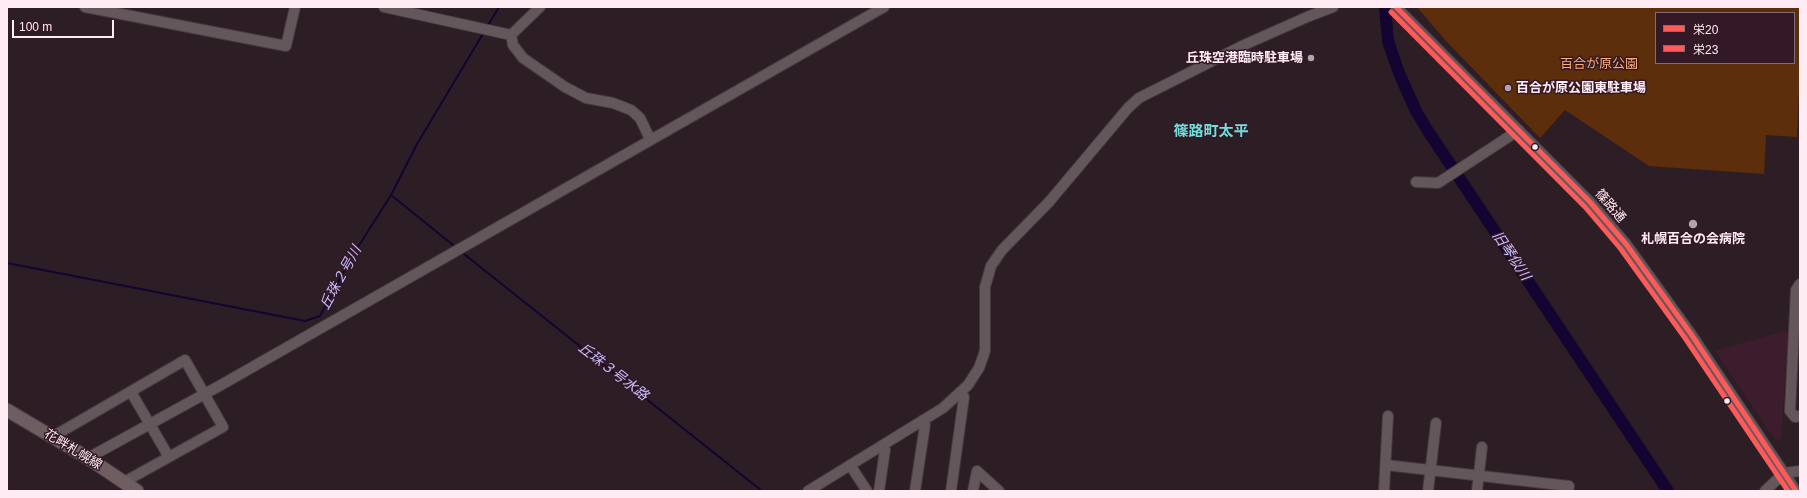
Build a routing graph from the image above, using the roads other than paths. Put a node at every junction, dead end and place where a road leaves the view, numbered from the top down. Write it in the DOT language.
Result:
graph roads {
  1 [pos="85,7"];
  2 [pos="295,7"];
  3 [pos="384,7"];
  4 [pos="540,7"];
  5 [pos="884,7"];
  6 [pos="1333,7"];
  7 [pos="1396,7"];
  8 [pos="511,35"];
  9 [pos="1519,130"];
  10 [pos="650,139"];
  11 [pos="1416,182"];
  12 [pos="1800,284"];
  13 [pos="131,392"];
  14 [pos="960,392"];
  15 [pos="205,394"];
  16 [pos="7,410"];
  17 [pos="1388,416"];
  18 [pos="1800,416"];
  19 [pos="923,420"];
  20 [pos="1436,423"];
  21 [pos="150,425"];
  22 [pos="52,437"];
  23 [pos="882,446"];
  24 [pos="1482,447"];
  25 [pos="168,457"];
  26 [pos="88,458"];
  27 [pos="850,465"];
  28 [pos="1386,465"];
  29 [pos="1431,470"];
  30 [pos="1800,471"];
  31 [pos="1784,473"];
  32 [pos="1479,475"];
  33 [pos="124,482"];
  34 [pos="1534,486"];
  35 [pos="137,491"];
  36 [pos="808,491"];
  37 [pos="867,491"];
  38 [pos="879,491"];
  39 [pos="915,491"];
  40 [pos="952,491"];
  41 [pos="973,491"];
  42 [pos="999,491"];
  43 [pos="1384,491"];
  44 [pos="1428,491"];
  45 [pos="1477,491"];
  46 [pos="1568,491"];
  47 [pos="1764,491"];
  48 [pos="1796,491"];
  1 -- 2 [label="street"];
  3 -- 8 [label="street"];
  4 -- 8 [label="street"];
  5 -- 10 [label="street"];
  6 -- 14 [label="street"];
  7 -- 9 [label="street, 篠路通"];
  8 -- 10 [label="street"];
  9 -- 11 [label="street"];
  9 -- 31 [label="street, 篠路通"];
  10 -- 15 [label="street"];
  12 -- 18 [label="street"];
  13 -- 15 [label="street"];
  13 -- 21 [label="street"];
  13 -- 22 [label="street"];
  14 -- 19 [label="street"];
  14 -- 40 [label="street"];
  15 -- 21 [label="street"];
  15 -- 25 [label="street"];
  16 -- 22 [label="main road, 花畔札幌線"];
  17 -- 28 [label="street"];
  19 -- 23 [label="street"];
  19 -- 39 [label="street"];
  20 -- 29 [label="street"];
  21 -- 25 [label="street"];
  21 -- 26 [label="street"];
  22 -- 26 [label="main road, 花畔札幌線"];
  23 -- 27 [label="street"];
  23 -- 38 [label="street"];
  24 -- 32 [label="street"];
  25 -- 33 [label="street"];
  26 -- 33 [label="main road, 花畔札幌線"];
  27 -- 36 [label="street"];
  27 -- 37 [label="street"];
  28 -- 29 [label="street"];
  28 -- 43 [label="street"];
  29 -- 32 [label="street"];
  29 -- 44 [label="street"];
  30 -- 31 [label="street"];
  31 -- 47 [label="street"];
  31 -- 48 [label="street, 篠路通"];
  32 -- 34 [label="street"];
  32 -- 45 [label="street"];
  33 -- 35 [label="main road, 花畔札幌線"];
  34 -- 46 [label="street"];
  41 -- 42 [label="street"];
}
